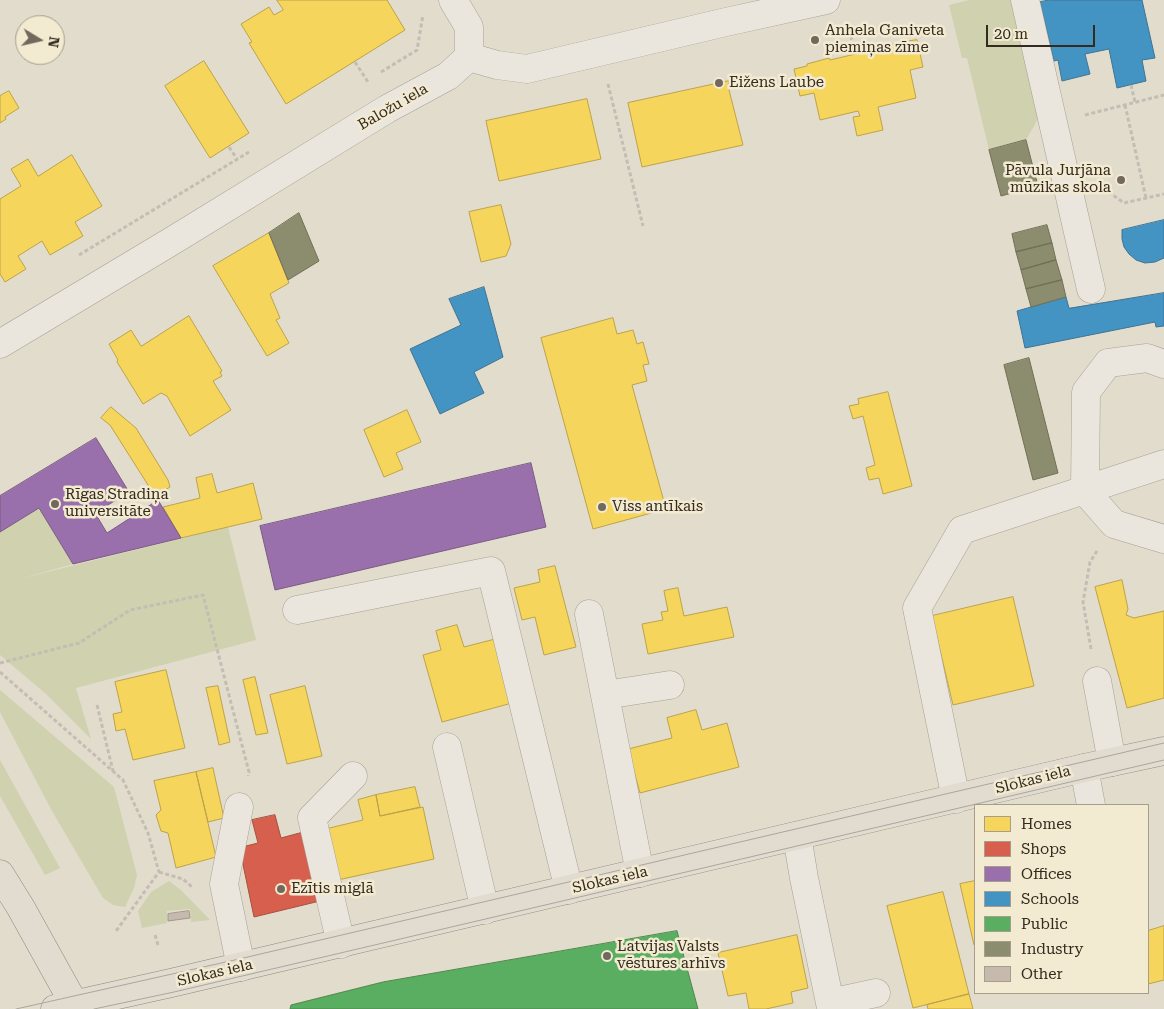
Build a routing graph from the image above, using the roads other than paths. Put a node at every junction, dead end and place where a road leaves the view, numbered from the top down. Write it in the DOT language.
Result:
graph roads {
  1 [pos="453,0"];
  2 [pos="826,0"];
  3 [pos="1025,0"];
  4 [pos="469,57"];
  5 [pos="1091,288"];
  6 [pos="0,344"];
  7 [pos="1164,364"];
  8 [pos="1164,464"];
  9 [pos="1085,491"];
  10 [pos="1164,539"];
  11 [pos="297,610"];
  12 [pos="589,614"];
  13 [pos="1097,682"];
  14 [pos="670,685"];
  15 [pos="605,695"];
  16 [pos="448,747"];
  17 [pos="1164,750"];
  18 [pos="1112,762"];
  19 [pos="1084,768"];
  20 [pos="353,776"];
  21 [pos="956,799"];
  22 [pos="1091,804"];
  23 [pos="239,807"];
  24 [pos="797,836"];
  25 [pos="640,873"];
  26 [pos="0,874"];
  27 [pos="569,890"];
  28 [pos="485,910"];
  29 [pos="341,944"];
  30 [pos="241,967"];
  31 [pos="876,993"];
  32 [pos="69,1008"];
  1 -- 4 [label="street"];
  2 -- 4 [label="street"];
  3 -- 5 [label="street"];
  4 -- 6 [label="street, Baložu iela"];
  7 -- 9 [label="street"];
  8 -- 9 [label="street"];
  9 -- 10 [label="street"];
  9 -- 21 [label="street"];
  11 -- 27 [label="street"];
  12 -- 15 [label="street"];
  13 -- 18 [label="street"];
  14 -- 15 [label="street"];
  15 -- 25 [label="street"];
  16 -- 28 [label="street"];
  17 -- 18 [label="main road, Slokas iela"];
  18 -- 19 [label="main road, Slokas iela"];
  19 -- 21 [label="main road, Slokas iela"];
  19 -- 22 [label="street"];
  20 -- 29 [label="street"];
  21 -- 24 [label="main road, Slokas iela"];
  23 -- 30 [label="street"];
  24 -- 25 [label="main road, Slokas iela"];
  24 -- 31 [label="street"];
  25 -- 27 [label="main road, Slokas iela"];
  26 -- 32 [label="main road"];
  27 -- 28 [label="main road, Slokas iela"];
  28 -- 29 [label="main road, Slokas iela"];
  29 -- 30 [label="main road, Slokas iela"];
  30 -- 32 [label="main road, Slokas iela"];
}
